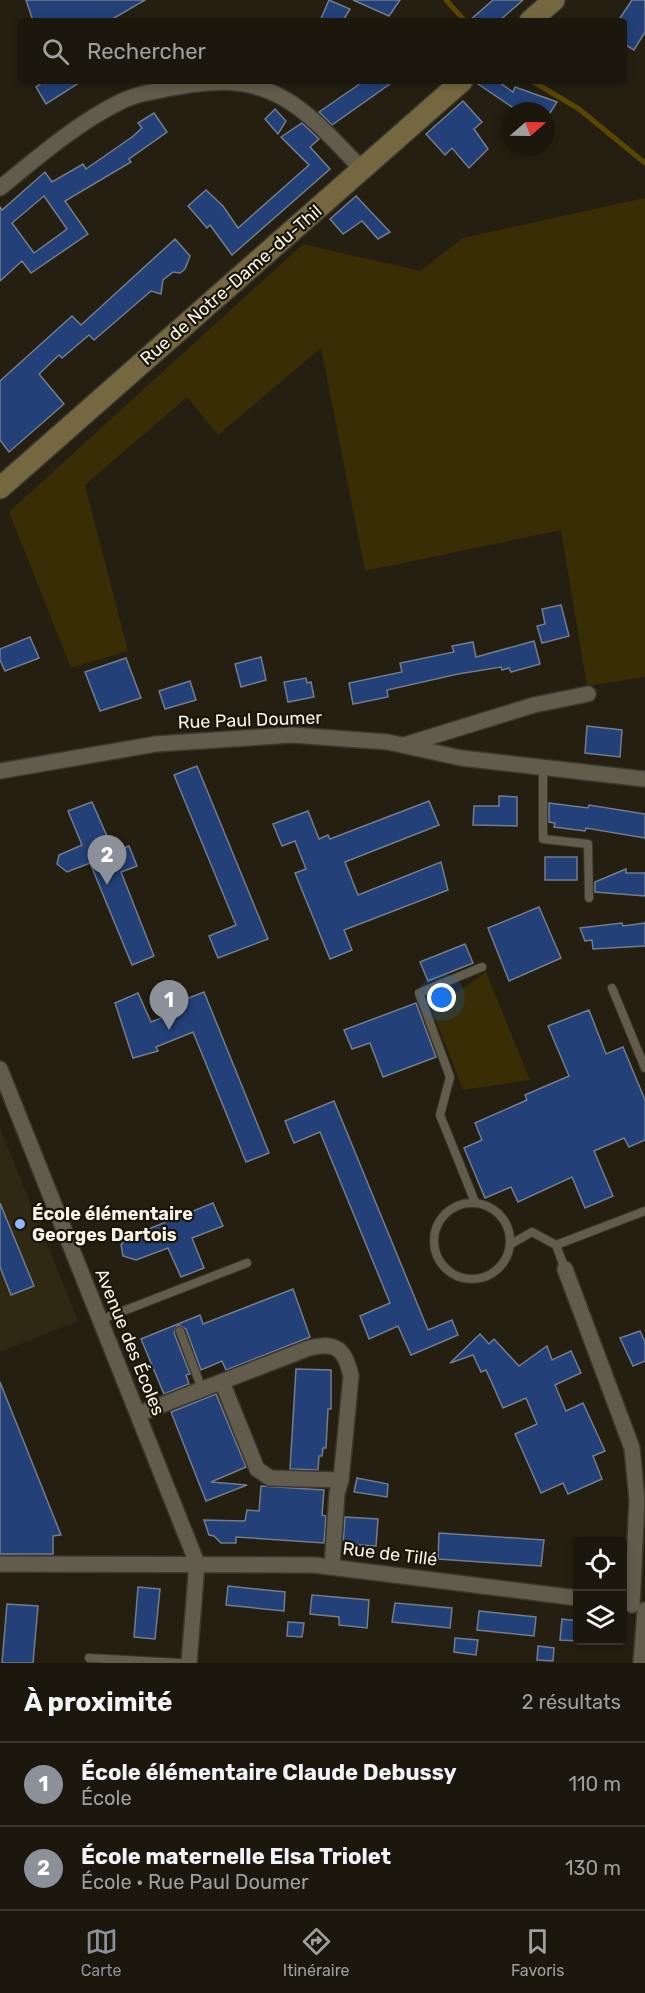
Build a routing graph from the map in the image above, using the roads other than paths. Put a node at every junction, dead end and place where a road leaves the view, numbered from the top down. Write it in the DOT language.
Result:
graph roads {
  1 [pos="554,0"];
  2 [pos="533,18"];
  3 [pos="202,84"];
  4 [pos="250,84"];
  5 [pos="459,84"];
  6 [pos="362,169"];
  7 [pos="6,183"];
  8 [pos="0,488"];
  9 [pos="588,694"];
  10 [pos="404,745"];
  11 [pos="543,767"];
  12 [pos="0,771"];
  13 [pos="645,779"];
  14 [pos="590,898"];
  15 [pos="482,967"];
  16 [pos="612,988"];
  17 [pos="645,1068"];
  18 [pos="0,1069"];
  19 [pos="475,1202"];
  20 [pos="645,1211"];
  21 [pos="511,1244"];
  22 [pos="556,1245"];
  23 [pos="247,1263"];
  24 [pos="565,1269"];
  25 [pos="100,1320"];
  26 [pos="180,1331"];
  27 [pos="222,1382"];
  28 [pos="202,1389"];
  29 [pos="138,1414"];
  30 [pos="341,1480"];
  31 [pos="197,1563"];
  32 [pos="0,1564"];
  33 [pos="332,1567"];
  34 [pos="573,1597"];
  35 [pos="636,1606"];
  36 [pos="89,1658"];
  37 [pos="180,1663"];
  38 [pos="189,1663"];
  39 [pos="641,1663"];
  1 -- 2 [label="main road"];
  3 -- 7 [label="street"];
  4 -- 6 [label="street"];
  5 -- 6 [label="main road, Rue de Notre-Dame-du-Thil"];
  6 -- 8 [label="main road, Rue de Notre-Dame-du-Thil"];
  9 -- 10 [label="street"];
  10 -- 11 [label="street, Rue Paul Doumer"];
  10 -- 12 [label="street, Rue Paul Doumer"];
  11 -- 13 [label="street, Rue Paul Doumer"];
  11 -- 14 [label="lane"];
  15 -- 19 [label="lane"];
  16 -- 17 [label="lane"];
  18 -- 25 [label="street, Avenue des Écoles"];
  19 -- 21 [label="lane"];
  19 -- 21 [label="lane"];
  20 -- 22 [label="lane"];
  21 -- 22 [label="lane"];
  22 -- 24 [label="lane"];
  23 -- 25 [label="lane"];
  24 -- 35 [label="street"];
  25 -- 29 [label="street, Avenue des Écoles"];
  26 -- 28 [label="lane"];
  27 -- 28 [label="street"];
  27 -- 30 [label="street"];
  27 -- 30 [label="street"];
  28 -- 29 [label="street"];
  29 -- 31 [label="street, Avenue des Écoles"];
  30 -- 33 [label="street"];
  31 -- 32 [label="street, Rue de Tillé"];
  31 -- 33 [label="street, Rue de Tillé"];
  31 -- 38 [label="street"];
  33 -- 34 [label="street, Rue de Tillé"];
  35 -- 39 [label="street"];
  36 -- 37 [label="lane"];
}
